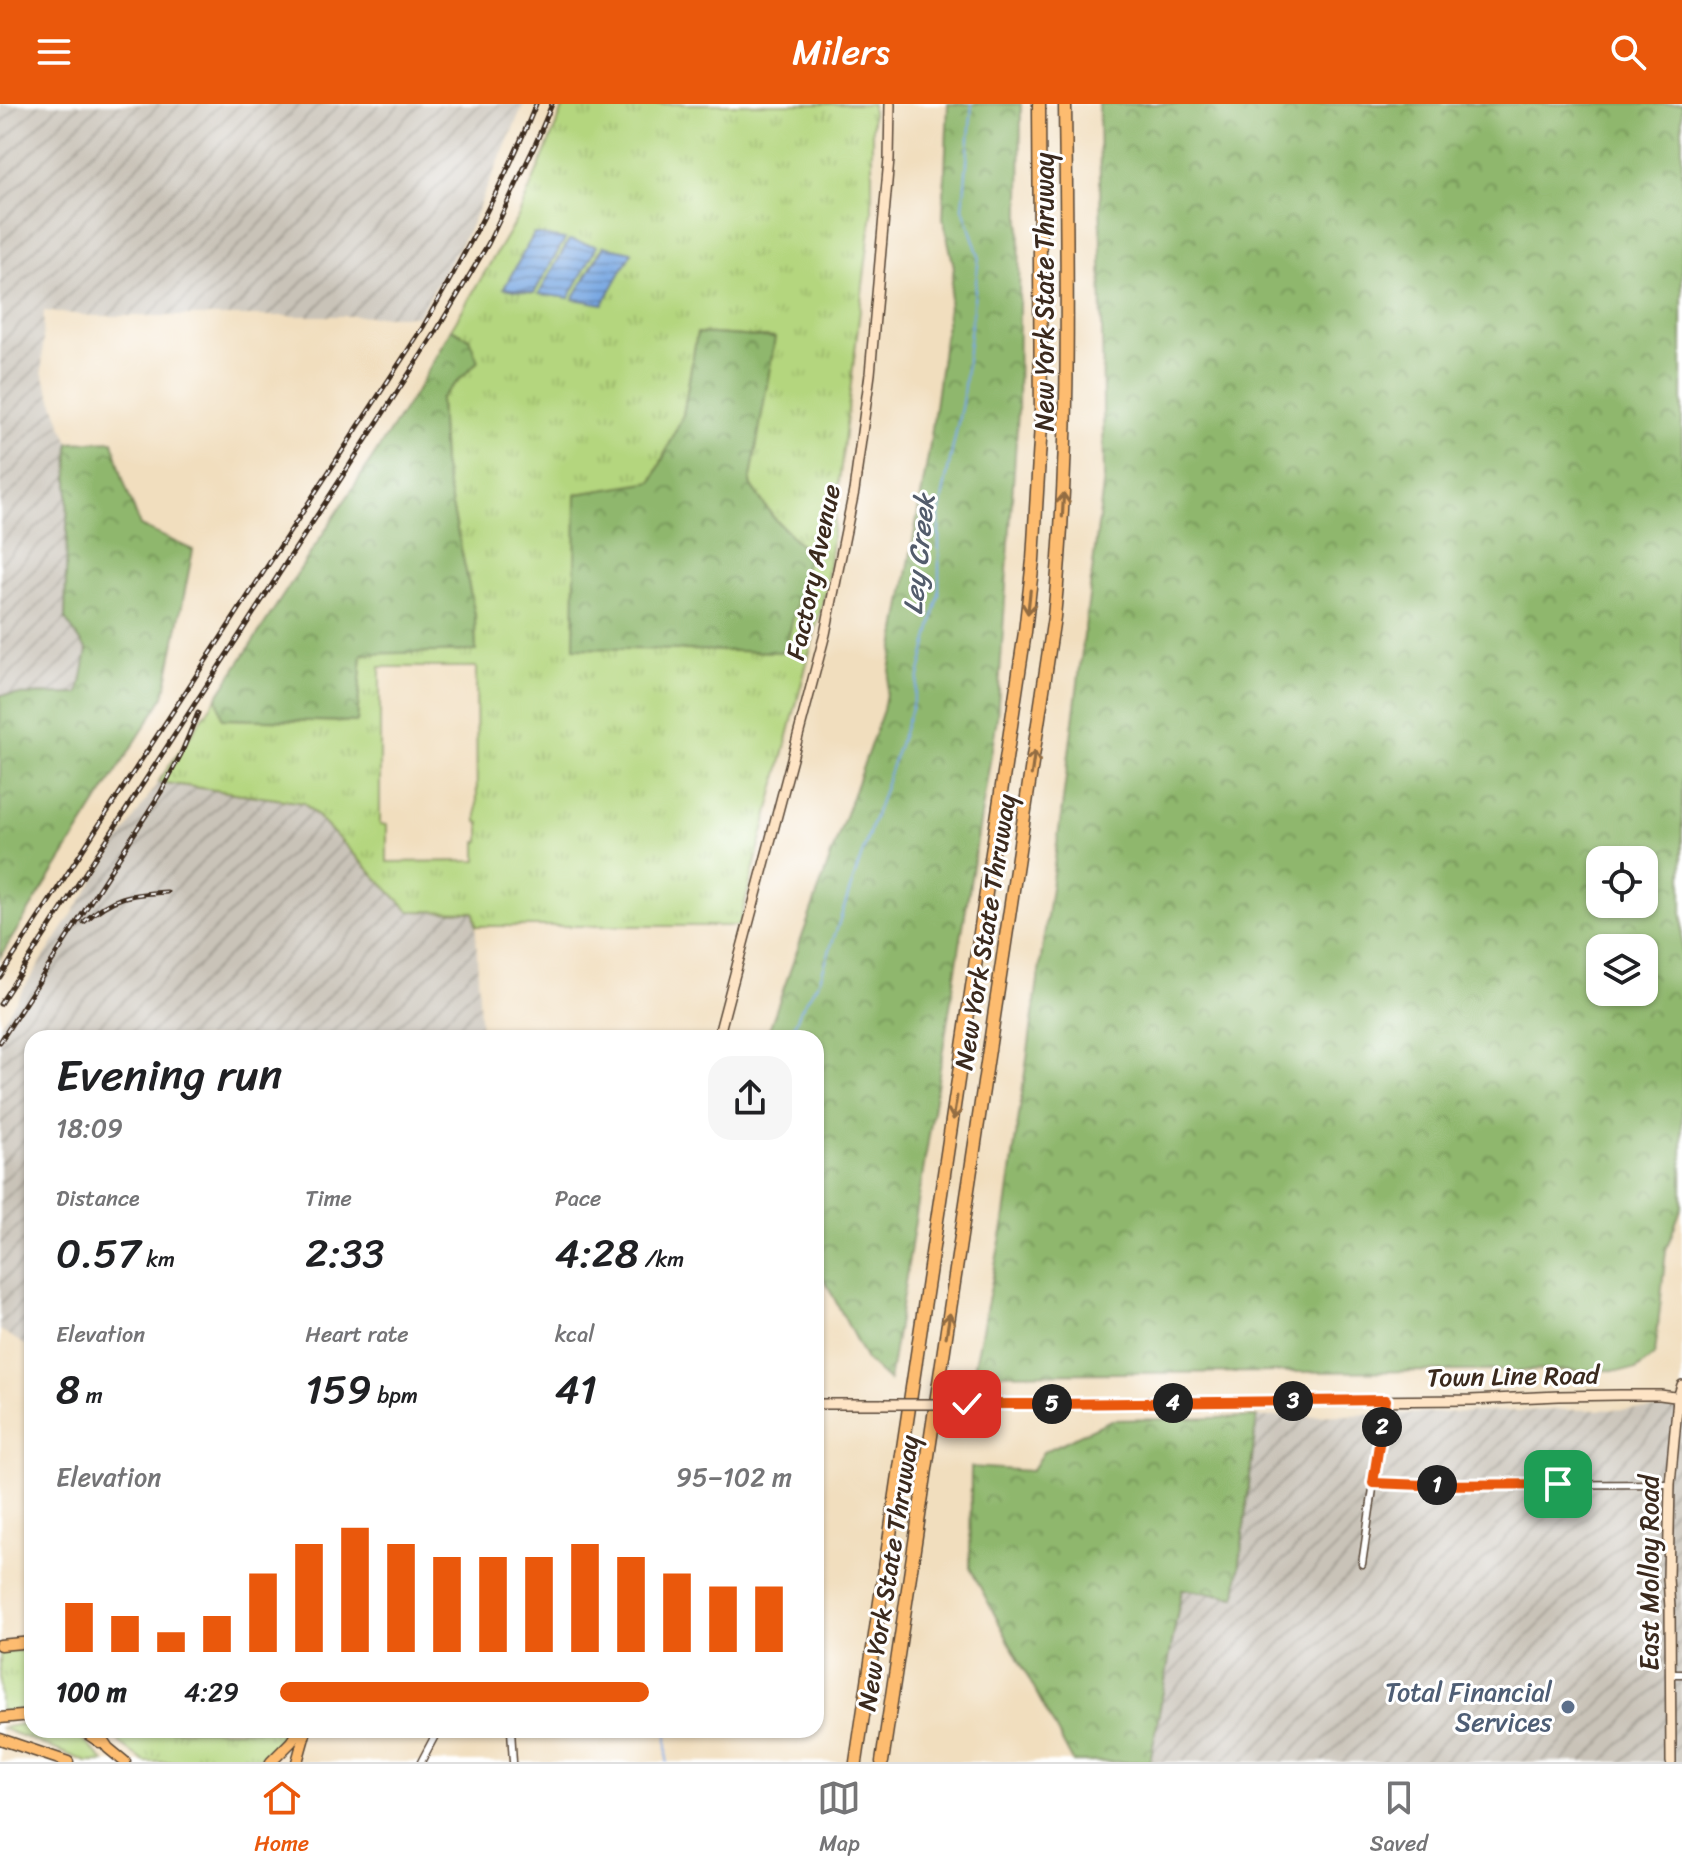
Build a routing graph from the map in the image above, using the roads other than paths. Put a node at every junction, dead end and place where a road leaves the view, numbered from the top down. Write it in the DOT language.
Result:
graph roads {
  1 [pos="890,104"];
  2 [pos="1039,104"];
  3 [pos="1065,104"];
  4 [pos="720,1030"];
  5 [pos="1682,1385"];
  6 [pos="1680,1398"];
  7 [pos="1386,1400"];
  8 [pos="824,1404"];
  9 [pos="1373,1483"];
  10 [pos="1670,1484"];
  11 [pos="1362,1564"];
  12 [pos="24,1643"];
  13 [pos="0,1645"];
  14 [pos="1676,1674"];
  15 [pos="24,1716"];
  16 [pos="0,1718"];
  17 [pos="94,1738"];
  18 [pos="101,1738"];
  19 [pos="294,1738"];
  20 [pos="304,1738"];
  21 [pos="434,1738"];
  22 [pos="512,1738"];
  23 [pos="0,1739"];
  24 [pos="108,1748"];
  25 [pos="68,1762"];
  26 [pos="125,1762"];
  27 [pos="271,1762"];
  28 [pos="297,1762"];
  29 [pos="421,1762"];
  30 [pos="513,1762"];
  31 [pos="856,1762"];
  32 [pos="882,1762"];
  33 [pos="1671,1762"];
  1 -- 4 [label="street, Factory Avenue"];
  2 -- 31 [label="highway, New York State Thruway, one-way"];
  32 -- 3 [label="highway, New York State Thruway, one-way"];
  5 -- 6 [label="street, East Molloy Road"];
  6 -- 7 [label="street, Town Line Road"];
  6 -- 10 [label="street, East Molloy Road"];
  7 -- 8 [label="street, Town Line Road, bridge"];
  7 -- 9 [label="street"];
  9 -- 10 [label="street"];
  9 -- 11 [label="street"];
  10 -- 14 [label="street, East Molloy Road"];
  12 -- 13 [label="main road"];
  14 -- 33 [label="street, East Molloy Road"];
  15 -- 16 [label="main road"];
  17 -- 24 [label="main road"];
  18 -- 24 [label="main road"];
  19 -- 27 [label="main road"];
  20 -- 28 [label="main road"];
  21 -- 29 [label="street"];
  22 -- 30 [label="street"];
  23 -- 25 [label="main road"];
  24 -- 26 [label="main road"];
}
